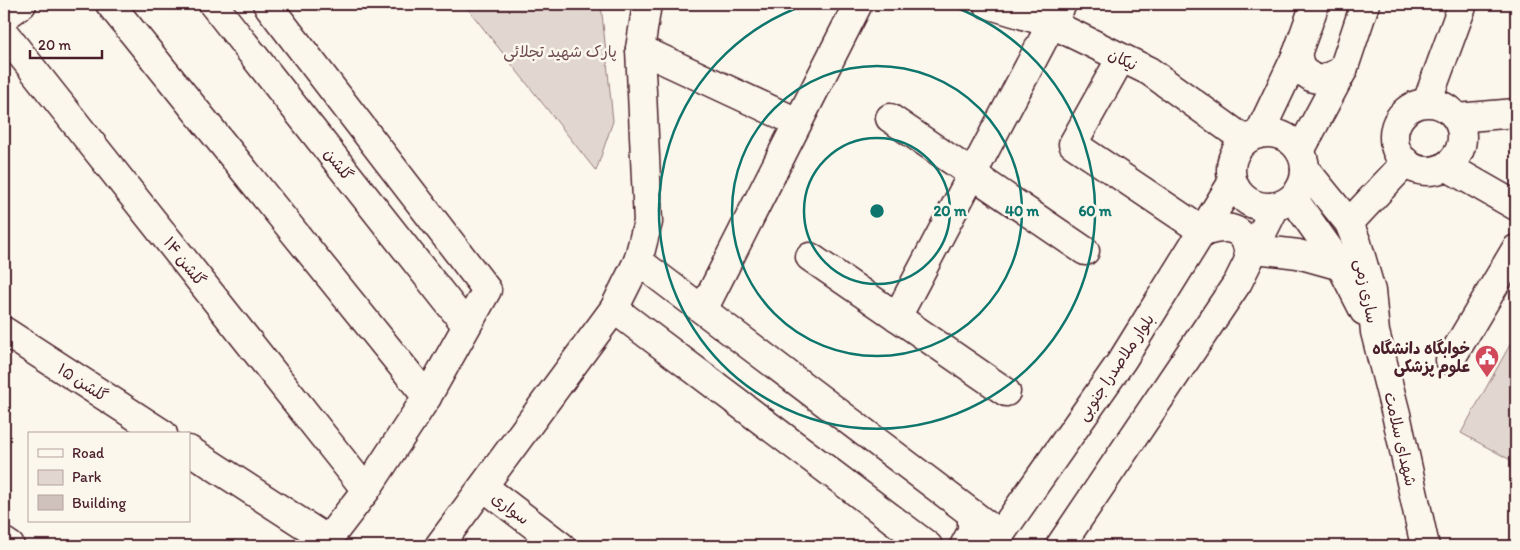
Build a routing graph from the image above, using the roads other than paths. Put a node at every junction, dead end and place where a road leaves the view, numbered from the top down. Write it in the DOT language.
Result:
graph roads {
  1 [pos="22,4"];
  2 [pos="110,4"];
  3 [pos="213,4"];
  4 [pos="267,4"];
  5 [pos="647,4"];
  6 [pos="858,4"];
  7 [pos="987,4"];
  8 [pos="1315,4"];
  9 [pos="1365,4"];
  10 [pos="1462,4"];
  11 [pos="1056,14"];
  12 [pos="4,17"];
  13 [pos="4,33"];
  14 [pos="640,49"];
  15 [pos="1298,54"];
  16 [pos="1121,58"];
  17 [pos="1343,70"];
  18 [pos="1426,102"];
  19 [pos="1516,113"];
  20 [pos="890,118"];
  21 [pos="1457,118"];
  22 [pos="798,122"];
  23 [pos="1252,137"];
  24 [pos="1302,160"];
  25 [pos="1406,162"];
  26 [pos="1446,166"];
  27 [pos="972,174"];
  28 [pos="1232,183"];
  29 [pos="1284,203"];
  30 [pos="1516,206"];
  31 [pos="1349,223"];
  32 [pos="1204,232"];
  33 [pos="1516,249"];
  34 [pos="1085,251"];
  35 [pos="1253,254"];
  36 [pos="810,257"];
  37 [pos="638,261"];
  38 [pos="1341,266"];
  39 [pos="614,309"];
  40 [pos="703,310"];
  41 [pos="897,317"];
  42 [pos="466,325"];
  43 [pos="4,331"];
  44 [pos="1375,332"];
  45 [pos="1450,360"];
  46 [pos="1006,392"];
  47 [pos="427,397"];
  48 [pos="160,432"];
  49 [pos="190,451"];
  50 [pos="484,487"];
  51 [pos="366,490"];
  52 [pos="972,514"];
  53 [pos="996,540"];
  54 [pos="4,542"];
  55 [pos="326,543"];
  56 [pos="10,546"];
  57 [pos="439,546"];
  58 [pos="561,546"];
  59 [pos="928,546"];
  60 [pos="964,546"];
  61 [pos="1060,546"];
  62 [pos="1425,546"];
  1 -- 12 [label="street"];
  2 -- 47 [label="street"];
  3 -- 42 [label="street, گلشن"];
  4 -- 42 [label="street"];
  5 -- 14 [label="street"];
  6 -- 22 [label="street"];
  7 -- 11 [label="street, نیکان"];
  8 -- 15 [label="street"];
  9 -- 17 [label="street"];
  10 -- 18 [label="street"];
  11 -- 16 [label="street, نیکان"];
  11 -- 27 [label="street"];
  13 -- 51 [label="street, گلشن ۱۴"];
  14 -- 22 [label="street"];
  14 -- 37 [label="street"];
  15 -- 17 [label="street"];
  15 -- 23 [label="street"];
  16 -- 23 [label="street, نیکان"];
  16 -- 32 [label="street"];
  17 -- 24 [label="street"];
  18 -- 21 [label="street"];
  18 -- 25 [label="street"];
  19 -- 21 [label="street"];
  20 -- 27 [label="street"];
  21 -- 26 [label="street"];
  22 -- 40 [label="street"];
  23 -- 24 [label="street"];
  23 -- 28 [label="street"];
  24 -- 29 [label="street"];
  24 -- 31 [label="street, ساری زمی"];
  25 -- 26 [label="street"];
  25 -- 31 [label="street"];
  26 -- 30 [label="street"];
  27 -- 34 [label="street"];
  27 -- 41 [label="street"];
  28 -- 29 [label="street"];
  28 -- 32 [label="street, بلوار ملاصدرا جنوبی"];
  29 -- 35 [label="street"];
  29 -- 38 [label="street, ساری زمی"];
  31 -- 44 [label="street, ساری زمی"];
  32 -- 35 [label="street"];
  32 -- 53 [label="street, بلوار ملاصدرا جنوبی"];
  33 -- 45 [label="street"];
  35 -- 38 [label="street"];
  35 -- 61 [label="street"];
  36 -- 41 [label="street"];
  37 -- 39 [label="street"];
  37 -- 40 [label="street"];
  38 -- 44 [label="street, ساری زمی"];
  39 -- 50 [label="street"];
  39 -- 59 [label="street"];
  40 -- 52 [label="street"];
  41 -- 46 [label="street"];
  42 -- 47 [label="street"];
  43 -- 48 [label="street, گلشن ۱۵"];
  44 -- 62 [label="street, شهدای سلامت"];
  47 -- 51 [label="street"];
  49 -- 55 [label="street"];
  50 -- 57 [label="street"];
  50 -- 58 [label="street, سواری"];
  51 -- 55 [label="street"];
  52 -- 53 [label="street"];
  52 -- 60 [label="street"];
  54 -- 56 [label="street"];
}
